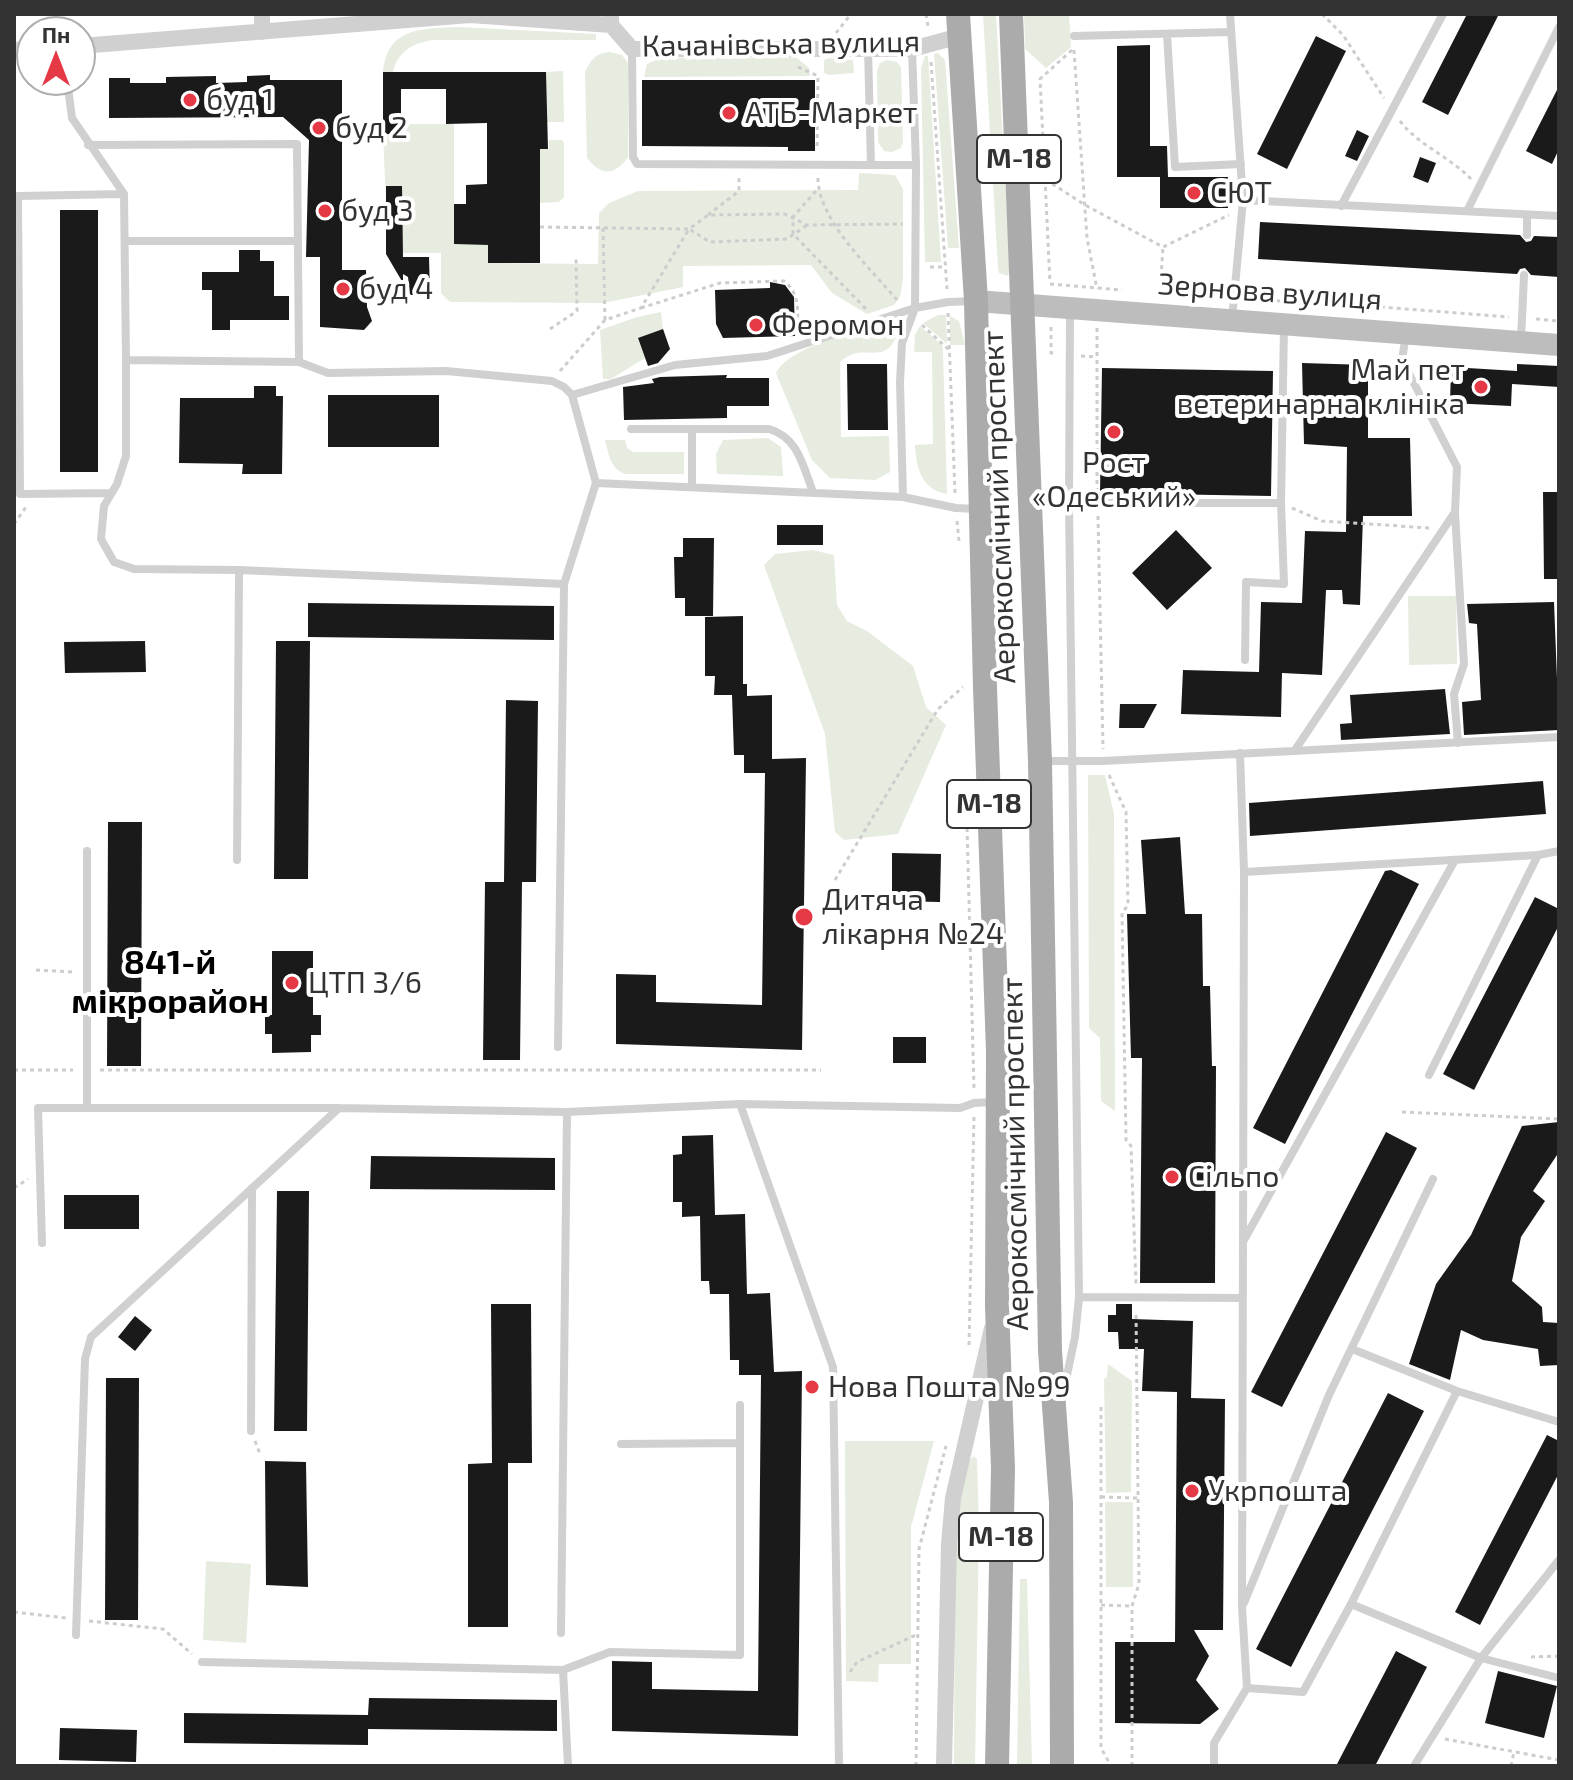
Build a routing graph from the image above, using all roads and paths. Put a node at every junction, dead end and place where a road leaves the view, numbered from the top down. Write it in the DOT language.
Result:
graph roads {
  1 [pos="262,14"];
  2 [pos="926,14"];
  3 [pos="1011,14"];
  4 [pos="1230,14"];
  5 [pos="1443,14"];
  6 [pos="611,20"];
  7 [pos="959,25"];
  8 [pos="1559,27"];
  9 [pos="262,32"];
  10 [pos="1231,32"];
  11 [pos="1167,34"];
  12 [pos="1074,36"];
  13 [pos="930,44"];
  14 [pos="96,45"];
  15 [pos="868,48"];
  16 [pos="632,49"];
  17 [pos="912,49"];
  18 [pos="792,64"];
  19 [pos="69,96"];
  20 [pos="88,145"];
  21 [pos="1241,164"];
  22 [pos="871,165"];
  23 [pos="916,165"];
  24 [pos="817,166"];
  25 [pos="1045,179"];
  26 [pos="818,189"];
  27 [pos="739,191"];
  28 [pos="124,194"];
  29 [pos="1243,204"];
  30 [pos="1085,205"];
  31 [pos="1341,206"];
  32 [pos="1467,211"];
  33 [pos="708,215"];
  34 [pos="1527,215"];
  35 [pos="1559,216"];
  36 [pos="793,217"];
  37 [pos="834,224"];
  38 [pos="907,224"];
  39 [pos="807,225"];
  40 [pos="540,227"];
  41 [pos="603,228"];
  42 [pos="689,229"];
  43 [pos="793,234"];
  44 [pos="1527,235"];
  45 [pos="125,241"];
  46 [pos="297,241"];
  47 [pos="1163,247"];
  48 [pos="576,258"];
  49 [pos="1524,275"];
  50 [pos="1050,284"];
  51 [pos="1128,291"];
  52 [pos="1160,293"];
  53 [pos="1097,299"];
  54 [pos="976,301"];
  55 [pos="948,302"];
  56 [pos="1024,305"];
  57 [pos="641,308"];
  58 [pos="1060,308"];
  59 [pos="1233,309"];
  60 [pos="911,312"];
  61 [pos="1522,318"];
  62 [pos="605,320"];
  63 [pos="877,320"];
  64 [pos="1559,321"];
  65 [pos="1284,323"];
  66 [pos="550,329"];
  67 [pos="1406,333"];
  68 [pos="1521,341"];
  69 [pos="1559,345"];
  70 [pos="798,346"];
  71 [pos="949,350"];
  72 [pos="1070,355"];
  73 [pos="1096,357"];
  74 [pos="126,360"];
  75 [pos="299,362"];
  76 [pos="552,381"];
  77 [pos="572,395"];
  78 [pos="631,429"];
  79 [pos="692,429"];
  80 [pos="596,483"];
  81 [pos="692,487"];
  82 [pos="813,492"];
  83 [pos="28,493"];
  84 [pos="111,493"];
  85 [pos="903,497"];
  86 [pos="1069,503"];
  87 [pos="1281,503"];
  88 [pos="1097,504"];
  89 [pos="956,508"];
  90 [pos="981,509"];
  91 [pos="1455,512"];
  92 [pos="14,524"];
  93 [pos="1443,529"];
  94 [pos="960,552"];
  95 [pos="239,570"];
  96 [pos="564,584"];
  97 [pos="1245,660"];
  98 [pos="963,703"];
  99 [pos="1559,737"];
  100 [pos="1458,743"];
  101 [pos="1295,750"];
  102 [pos="1240,753"];
  103 [pos="1040,761"];
  104 [pos="1073,761"];
  105 [pos="1103,761"];
  106 [pos="966,781"];
  107 [pos="87,851"];
  108 [pos="1559,851"];
  109 [pos="1538,855"];
  110 [pos="237,860"];
  111 [pos="1455,860"];
  112 [pos="1244,872"];
  113 [pos="835,880"];
  114 [pos="36,970"];
  115 [pos="78,972"];
  116 [pos="558,1047"];
  117 [pos="14,1070"];
  118 [pos="87,1070"];
  119 [pos="821,1070"];
  120 [pos="1429,1075"];
  121 [pos="999,1102"];
  122 [pos="974,1103"];
  123 [pos="740,1104"];
  124 [pos="87,1108"];
  125 [pos="339,1108"];
  126 [pos="567,1112"];
  127 [pos="1402,1112"];
  128 [pos="1559,1119"];
  129 [pos="1433,1179"];
  130 [pos="252,1188"];
  131 [pos="42,1243"];
  132 [pos="1242,1243"];
  133 [pos="1079,1297"];
  134 [pos="1136,1297"];
  135 [pos="1242,1298"];
  136 [pos="997,1307"];
  137 [pos="1352,1349"];
  138 [pos="966,1357"];
  139 [pos="1457,1391"];
  140 [pos="740,1405"];
  141 [pos="1101,1407"];
  142 [pos="1057,1421"];
  143 [pos="1559,1422"];
  144 [pos="251,1431"];
  145 [pos="947,1440"];
  146 [pos="740,1443"];
  147 [pos="621,1444"];
  148 [pos="1101,1497"];
  149 [pos="1139,1498"];
  150 [pos="1559,1560"];
  151 [pos="1351,1604"];
  152 [pos="1101,1605"];
  153 [pos="1132,1606"];
  154 [pos="1242,1607"];
  155 [pos="14,1612"];
  156 [pos="76,1619"];
  157 [pos="561,1633"];
  158 [pos="918,1634"];
  159 [pos="76,1635"];
  160 [pos="1481,1658"];
  161 [pos="202,1662"];
  162 [pos="563,1670"];
  163 [pos="1559,1678"];
  164 [pos="1247,1688"];
  165 [pos="839,1689"];
  166 [pos="1432,1737"];
  167 [pos="1514,1752"];
  168 [pos="1559,1760"];
  169 [pos="568,1766"];
  170 [pos="839,1766"];
  171 [pos="916,1766"];
  172 [pos="944,1766"];
  173 [pos="997,1766"];
  174 [pos="1062,1766"];
  175 [pos="1111,1766"];
  176 [pos="1132,1766"];
  177 [pos="1214,1766"];
  178 [pos="1414,1766"];
  179 [pos="1511,1766"];
  1 -- 9 [label="street"];
  2 -- 13 [label="path"];
  3 -- 56 [label="main road, Аерокосмічний проспект / М-18"];
  4 -- 10 [label="lane"];
  5 -- 31 [label="lane"];
  6 -- 9 [label="street, Качанівська вулиця"];
  6 -- 16 [label="street, Качанівська вулиця"];
  7 -- 13 [label="street, Качанівська вулиця"];
  7 -- 54 [label="main road, Аерокосмічний проспект / М-18"];
  8 -- 32 [label="lane"];
  9 -- 14 [label="street, Качанівська вулиця"];
  10 -- 11 [label="lane"];
  10 -- 21 [label="lane"];
  11 -- 12 [label="lane"];
  11 -- 21 [label="lane"];
  13 -- 17 [label="street, Качанівська вулиця"];
  13 -- 55 [label="path"];
  15 -- 16 [label="street, Качанівська вулиця"];
  15 -- 17 [label="street, Качанівська вулиця"];
  15 -- 22 [label="lane"];
  16 -- 24 [label="lane"];
  17 -- 23 [label="lane"];
  18 -- 24 [label="path"];
  19 -- 20 [label="lane"];
  20 -- 28 [label="lane"];
  20 -- 46 [label="lane"];
  21 -- 29 [label="lane"];
  22 -- 23 [label="lane"];
  22 -- 24 [label="lane"];
  23 -- 60 [label="lane"];
  24 -- 26 [label="path"];
  25 -- 30 [label="path"];
  25 -- 30 [label="path"];
  25 -- 50 [label="path"];
  26 -- 36 [label="path"];
  26 -- 37 [label="path"];
  27 -- 33 [label="path"];
  28 -- 45 [label="lane"];
  28 -- 83 [label="lane"];
  29 -- 31 [label="lane"];
  29 -- 47 [label="path"];
  29 -- 59 [label="lane"];
  30 -- 47 [label="path"];
  30 -- 53 [label="path"];
  31 -- 32 [label="lane"];
  32 -- 34 [label="lane"];
  33 -- 36 [label="path"];
  33 -- 42 [label="path"];
  34 -- 35 [label="lane"];
  34 -- 44 [label="lane"];
  36 -- 39 [label="path"];
  36 -- 43 [label="path"];
  37 -- 38 [label="path"];
  37 -- 39 [label="path"];
  37 -- 60 [label="path"];
  39 -- 43 [label="path"];
  40 -- 41 [label="path"];
  41 -- 42 [label="path"];
  41 -- 62 [label="path"];
  42 -- 43 [label="path"];
  42 -- 57 [label="path"];
  43 -- 63 [label="path"];
  45 -- 46 [label="lane"];
  45 -- 74 [label="lane"];
  46 -- 75 [label="lane"];
  47 -- 52 [label="path"];
  48 -- 66 [label="path"];
  49 -- 61 [label="lane"];
  50 -- 53 [label="path"];
  50 -- 58 [label="path"];
  51 -- 53 [label="path"];
  53 -- 58 [label="street, Зернова вулиця"];
  53 -- 59 [label="street, Зернова вулиця"];
  53 -- 73 [label="path"];
  54 -- 55 [label="lane"];
  54 -- 56 [label="street, Зернова вулиця"];
  54 -- 90 [label="main road, Аерокосмічний проспект / М-18"];
  55 -- 60 [label="lane"];
  55 -- 71 [label="path"];
  56 -- 58 [label="street, Зернова вулиця"];
  56 -- 103 [label="main road, Аерокосмічний проспект / М-18"];
  57 -- 62 [label="path"];
  57 -- 70 [label="path"];
  58 -- 72 [label="lane"];
  58 -- 72 [label="path"];
  59 -- 61 [label="path"];
  59 -- 65 [label="street, Зернова вулиця"];
  60 -- 63 [label="lane"];
  60 -- 71 [label="path"];
  60 -- 85 [label="lane"];
  61 -- 64 [label="path"];
  61 -- 68 [label="lane"];
  62 -- 76 [label="path"];
  63 -- 70 [label="lane"];
  65 -- 67 [label="street, Зернова вулиця"];
  65 -- 87 [label="lane"];
  67 -- 68 [label="street, Зернова вулиця"];
  67 -- 91 [label="lane"];
  68 -- 69 [label="street, Зернова вулиця"];
  70 -- 77 [label="lane"];
  71 -- 89 [label="path"];
  72 -- 73 [label="path"];
  72 -- 86 [label="lane"];
  73 -- 88 [label="path"];
  74 -- 75 [label="lane"];
  74 -- 84 [label="lane"];
  75 -- 76 [label="lane"];
  76 -- 77 [label="lane"];
  77 -- 80 [label="lane"];
  78 -- 79 [label="lane"];
  79 -- 81 [label="lane"];
  79 -- 82 [label="lane"];
  80 -- 81 [label="lane"];
  80 -- 96 [label="lane"];
  81 -- 82 [label="lane"];
  82 -- 85 [label="lane"];
  83 -- 84 [label="lane"];
  83 -- 92 [label="path"];
  84 -- 95 [label="lane"];
  85 -- 89 [label="lane"];
  86 -- 88 [label="lane"];
  86 -- 104 [label="lane"];
  87 -- 88 [label="lane"];
  87 -- 93 [label="path"];
  87 -- 97 [label="lane"];
  88 -- 105 [label="path"];
  89 -- 90 [label="lane"];
  89 -- 94 [label="path"];
  90 -- 121 [label="main road, Аерокосмічний проспект / М-18"];
  91 -- 93 [label="lane"];
  91 -- 100 [label="lane"];
  93 -- 101 [label="lane"];
  95 -- 96 [label="lane"];
  95 -- 110 [label="lane"];
  96 -- 116 [label="lane"];
  98 -- 113 [label="path"];
  99 -- 100 [label="lane"];
  100 -- 101 [label="lane"];
  101 -- 102 [label="lane"];
  102 -- 105 [label="lane"];
  102 -- 112 [label="lane"];
  103 -- 104 [label="lane"];
  103 -- 142 [label="main road, Аерокосмічний проспект / М-18"];
  104 -- 105 [label="lane"];
  104 -- 133 [label="lane"];
  105 -- 134 [label="path"];
  106 -- 122 [label="path"];
  107 -- 118 [label="lane"];
  108 -- 109 [label="lane"];
  109 -- 111 [label="lane"];
  109 -- 120 [label="lane"];
  111 -- 112 [label="lane"];
  111 -- 132 [label="lane"];
  112 -- 132 [label="lane"];
  114 -- 115 [label="path"];
  117 -- 118 [label="path"];
  118 -- 119 [label="path"];
  118 -- 124 [label="lane"];
  121 -- 122 [label="lane"];
  121 -- 136 [label="main road, Аерокосмічний проспект / М-18"];
  122 -- 123 [label="lane"];
  122 -- 138 [label="path"];
  123 -- 126 [label="lane"];
  123 -- 165 [label="lane"];
  124 -- 125 [label="lane"];
  124 -- 131 [label="lane"];
  125 -- 126 [label="lane"];
  125 -- 130 [label="lane"];
  126 -- 157 [label="lane"];
  127 -- 128 [label="path"];
  129 -- 137 [label="lane"];
  130 -- 144 [label="lane"];
  130 -- 156 [label="lane"];
  132 -- 135 [label="lane"];
  133 -- 134 [label="lane"];
  133 -- 142 [label="lane"];
  134 -- 135 [label="lane"];
  134 -- 149 [label="path"];
  135 -- 154 [label="lane"];
  136 -- 172 [label="street, Аерокосмічний проспект"];
  136 -- 173 [label="main road, Аерокосмічний проспект / М-18"];
  137 -- 139 [label="lane"];
  137 -- 154 [label="lane"];
  139 -- 143 [label="lane"];
  139 -- 151 [label="lane"];
  140 -- 146 [label="lane"];
  141 -- 148 [label="path"];
  142 -- 174 [label="main road, Аерокосмічний проспект / М-18"];
  145 -- 158 [label="path"];
  146 -- 147 [label="lane"];
  146 -- 162 [label="lane"];
  148 -- 149 [label="path"];
  148 -- 152 [label="path"];
  149 -- 153 [label="path"];
  150 -- 160 [label="lane"];
  151 -- 160 [label="lane"];
  151 -- 164 [label="lane"];
  152 -- 153 [label="path"];
  152 -- 175 [label="path"];
  153 -- 176 [label="path"];
  154 -- 164 [label="lane"];
  155 -- 156 [label="path"];
  156 -- 159 [label="lane"];
  156 -- 161 [label="path"];
  158 -- 165 [label="path"];
  158 -- 171 [label="path"];
  160 -- 163 [label="lane"];
  160 -- 166 [label="lane"];
  161 -- 162 [label="lane"];
  162 -- 169 [label="lane"];
  164 -- 177 [label="lane"];
  165 -- 170 [label="lane"];
  166 -- 167 [label="path"];
  166 -- 178 [label="lane"];
  167 -- 168 [label="path"];
  167 -- 179 [label="path"];
}
